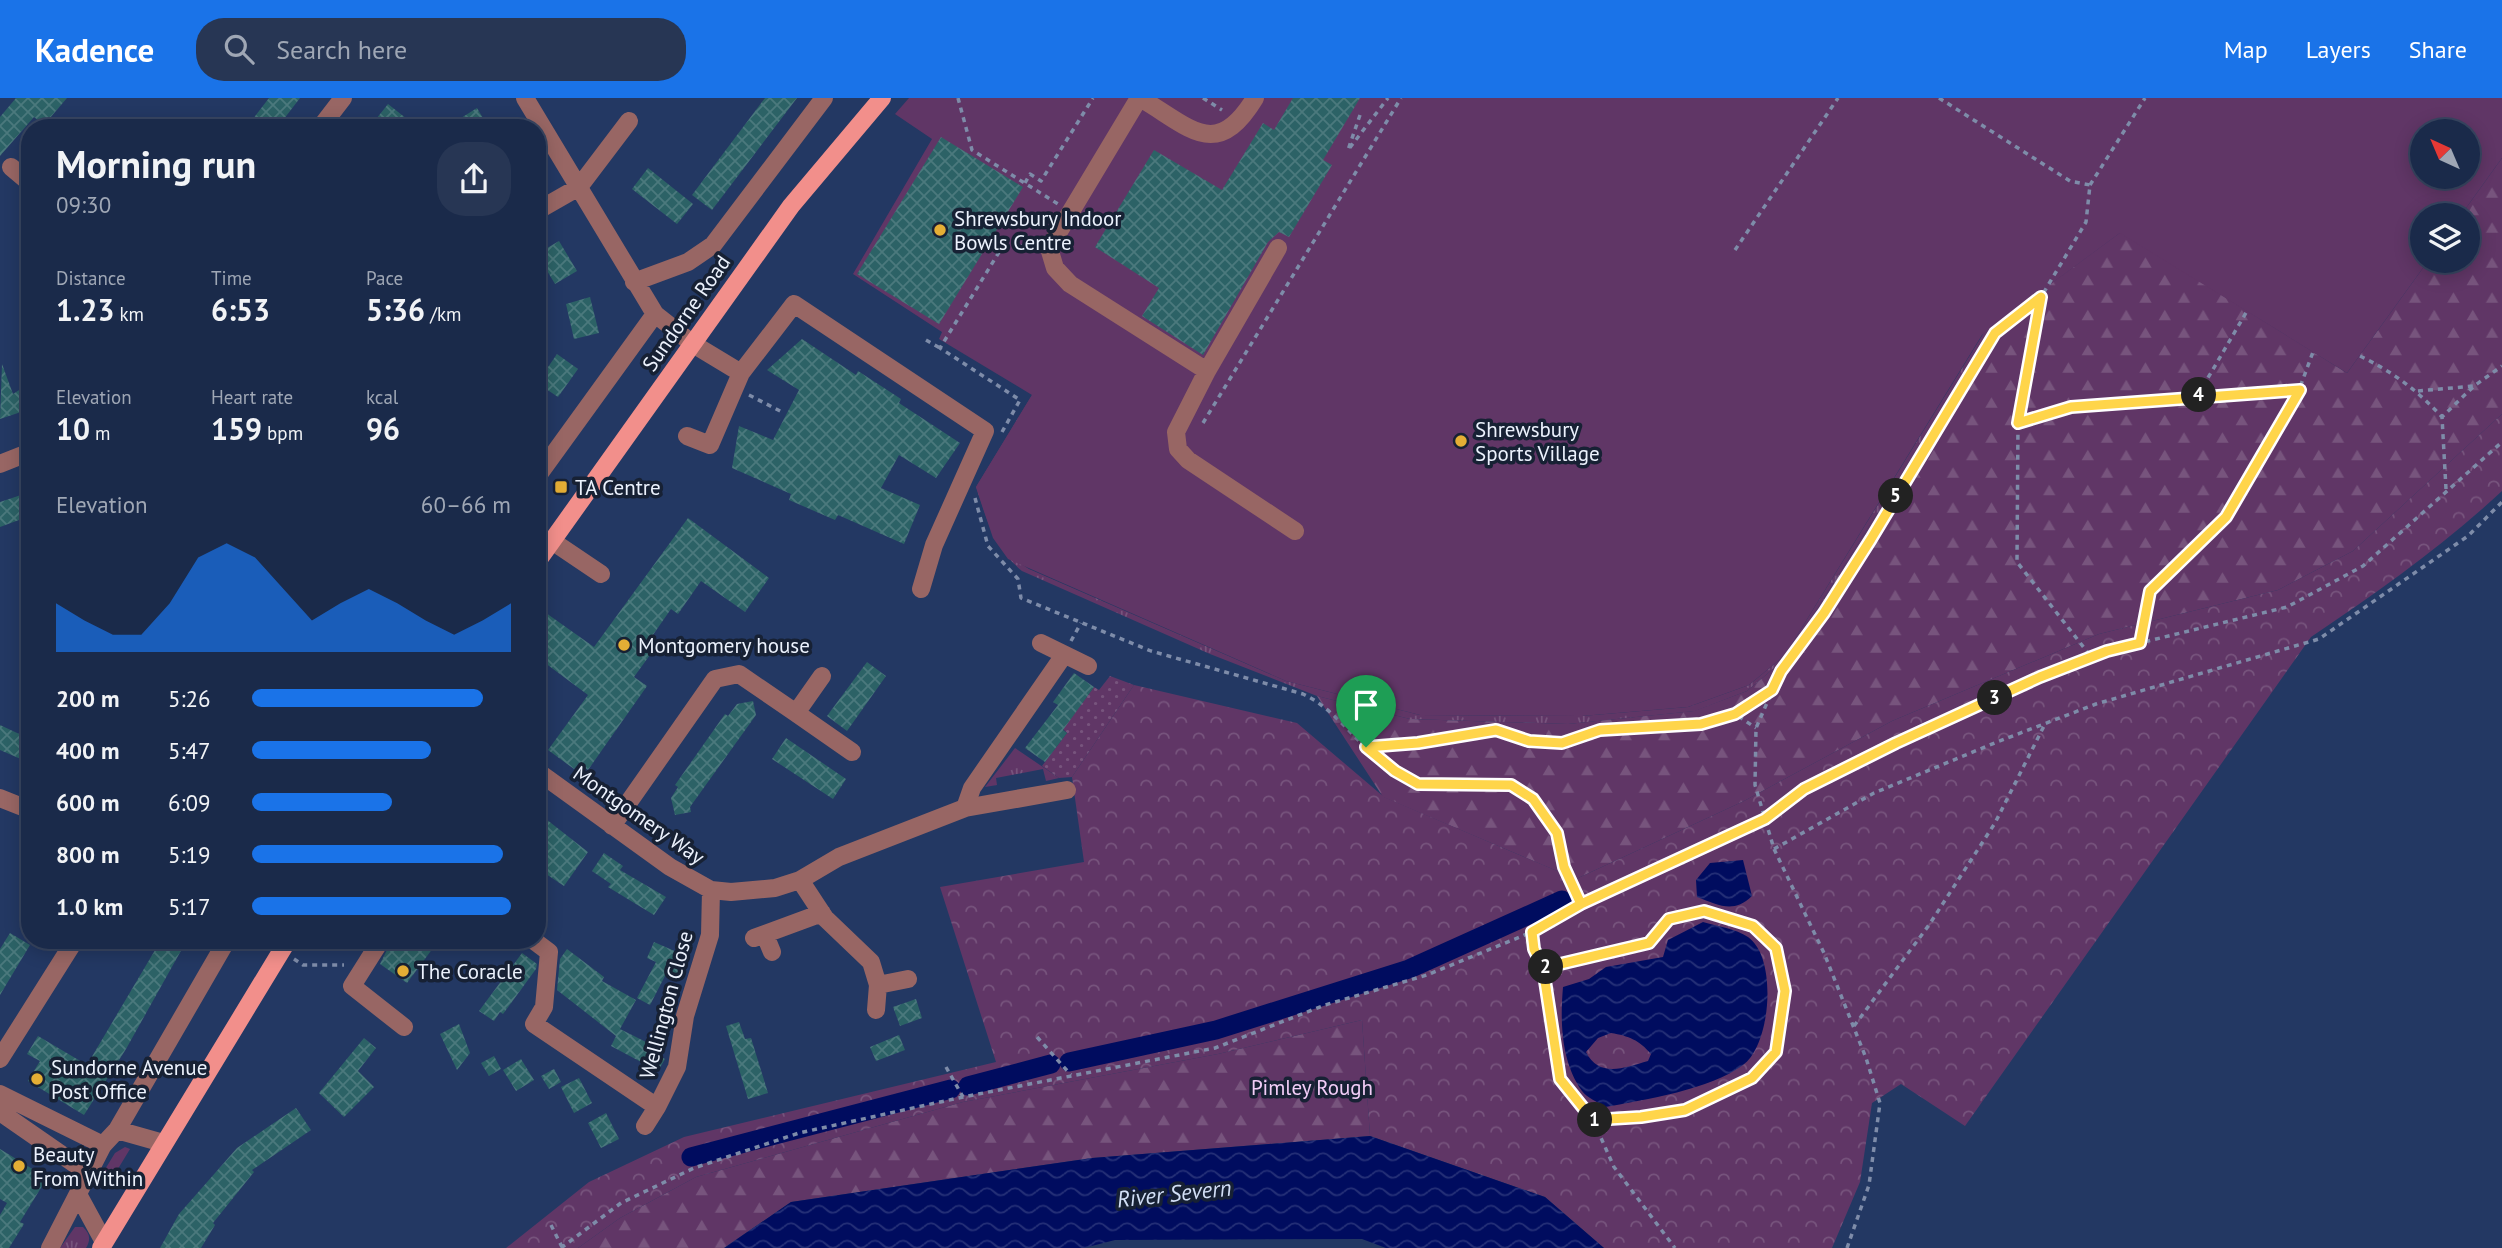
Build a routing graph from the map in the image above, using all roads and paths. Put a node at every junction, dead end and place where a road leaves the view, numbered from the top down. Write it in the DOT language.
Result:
graph roads {
  1 [pos="343,98"];
  2 [pos="525,98"];
  3 [pos="824,98"];
  4 [pos="883,98"];
  5 [pos="958,98"];
  6 [pos="1093,98"];
  7 [pos="1139,98"];
  8 [pos="1255,98"];
  9 [pos="1388,98"];
  10 [pos="1401,98"];
  11 [pos="1838,98"];
  12 [pos="1939,98"];
  13 [pos="2145,98"];
  14 [pos="1360,115"];
  15 [pos="327,119"];
  16 [pos="538,119"];
  17 [pos="629,121"];
  18 [pos="546,133"];
  19 [pos="11,167"];
  20 [pos="21,175"];
  21 [pos="1025,183"];
  22 [pos="2090,185"];
  23 [pos="579,187"];
  24 [pos="546,206"];
  25 [pos="1072,212"];
  26 [pos="1278,247"];
  27 [pos="1049,248"];
  28 [pos="1735,250"];
  29 [pos="634,282"];
  30 [pos="2041,297"];
  31 [pos="2248,311"];
  32 [pos="655,314"];
  33 [pos="926,340"];
  34 [pos="693,344"];
  35 [pos="940,348"];
  36 [pos="2313,352"];
  37 [pos="2360,356"];
  38 [pos="2502,366"];
  39 [pos="1207,371"];
  40 [pos="741,373"];
  41 [pos="2474,386"];
  42 [pos="2300,390"];
  43 [pos="2418,391"];
  44 [pos="744,393"];
  45 [pos="2198,395"];
  46 [pos="784,414"];
  47 [pos="2442,417"];
  48 [pos="2018,423"];
  49 [pos="687,436"];
  50 [pos="1000,437"];
  51 [pos="2502,442"];
  52 [pos="1183,455"];
  53 [pos="21,456"];
  54 [pos="0,464"];
  55 [pos="546,465"];
  56 [pos="972,485"];
  57 [pos="2446,490"];
  58 [pos="2502,502"];
  59 [pos="1294,531"];
  60 [pos="552,541"];
  61 [pos="546,549"];
  62 [pos="601,574"];
  63 [pos="921,589"];
  64 [pos="1041,643"];
  65 [pos="2140,643"];
  66 [pos="1064,655"];
  67 [pos="2092,658"];
  68 [pos="1088,666"];
  69 [pos="822,676"];
  70 [pos="1772,690"];
  71 [pos="796,713"];
  72 [pos="1735,714"];
  73 [pos="2045,724"];
  74 [pos="1756,728"];
  75 [pos="1366,747"];
  76 [pos="852,752"];
  77 [pos="546,777"];
  78 [pos="1067,790"];
  79 [pos="0,798"];
  80 [pos="21,806"];
  81 [pos="965,808"];
  82 [pos="1765,819"];
  83 [pos="612,825"];
  84 [pos="1774,849"];
  85 [pos="800,880"];
  86 [pos="711,890"];
  87 [pos="1581,904"];
  88 [pos="822,913"];
  89 [pos="1532,932"];
  90 [pos="69,949"];
  91 [pos="222,949"];
  92 [pos="283,949"];
  93 [pos="289,949"];
  94 [pos="375,949"];
  95 [pos="545,949"];
  96 [pos="772,952"];
  97 [pos="1543,968"];
  98 [pos="358,976"];
  99 [pos="908,979"];
  100 [pos="878,985"];
  101 [pos="876,1010"];
  102 [pos="1854,1026"];
  103 [pos="404,1027"];
  104 [pos="1037,1037"];
  105 [pos="0,1059"];
  106 [pos="946,1067"];
  107 [pos="1071,1075"];
  108 [pos="0,1094"];
  109 [pos="962,1097"];
  110 [pos="657,1107"];
  111 [pos="0,1112"];
  112 [pos="1593,1120"];
  113 [pos="645,1126"];
  114 [pos="117,1130"];
  115 [pos="163,1143"];
  116 [pos="103,1145"];
  117 [pos="88,1173"];
  118 [pos="79,1196"];
  119 [pos="551,1225"];
  120 [pos="102,1245"];
  121 [pos="561,1247"];
  122 [pos="50,1248"];
  123 [pos="1675,1248"];
  124 [pos="1847,1248"];
  1 -- 15 [label="street"];
  2 -- 16 [label="street"];
  3 -- 29 [label="street, Sundorne Road"];
  4 -- 34 [label="main road, Sundorne Road"];
  5 -- 21 [label="path"];
  6 -- 21 [label="path"];
  7 -- 8 [label="street"];
  7 -- 25 [label="street"];
  9 -- 14 [label="path"];
  10 -- 52 [label="path"];
  11 -- 28 [label="path"];
  12 -- 22 [label="path"];
  13 -- 22 [label="path"];
  17 -- 23 [label="street"];
  18 -- 23 [label="street"];
  19 -- 20 [label="street"];
  21 -- 25 [label="path"];
  22 -- 30 [label="path"];
  23 -- 24 [label="street"];
  23 -- 29 [label="street"];
  25 -- 27 [label="street"];
  26 -- 39 [label="street"];
  27 -- 35 [label="path"];
  27 -- 39 [label="street"];
  29 -- 32 [label="street"];
  30 -- 48 [label="path"];
  30 -- 70 [label="path"];
  31 -- 45 [label="path"];
  32 -- 34 [label="street"];
  32 -- 55 [label="street, Sundorne Road"];
  33 -- 35 [label="path"];
  34 -- 40 [label="street"];
  34 -- 60 [label="main road, Sundorne Road"];
  35 -- 50 [label="path"];
  36 -- 42 [label="path"];
  37 -- 43 [label="path"];
  38 -- 41 [label="path"];
  39 -- 52 [label="street"];
  40 -- 49 [label="street"];
  40 -- 63 [label="street"];
  41 -- 43 [label="path"];
  41 -- 47 [label="path"];
  42 -- 45 [label="path"];
  42 -- 65 [label="path"];
  43 -- 47 [label="path"];
  44 -- 46 [label="path"];
  45 -- 48 [label="path"];
  47 -- 57 [label="path"];
  48 -- 67 [label="path"];
  51 -- 57 [label="path"];
  52 -- 59 [label="street"];
  53 -- 54 [label="street"];
  56 -- 75 [label="path"];
  57 -- 65 [label="path"];
  58 -- 73 [label="path"];
  60 -- 61 [label="main road, Sundorne Road"];
  60 -- 62 [label="street"];
  64 -- 66 [label="street"];
  65 -- 67 [label="path"];
  66 -- 68 [label="street"];
  66 -- 81 [label="street"];
  67 -- 82 [label="path"];
  69 -- 71 [label="street"];
  70 -- 72 [label="path"];
  70 -- 74 [label="path"];
  71 -- 76 [label="street"];
  71 -- 83 [label="street"];
  72 -- 74 [label="path"];
  72 -- 75 [label="path"];
  73 -- 84 [label="path"];
  73 -- 102 [label="path"];
  74 -- 82 [label="path"];
  75 -- 87 [label="path"];
  77 -- 83 [label="street, Montgomery Way"];
  78 -- 81 [label="street, Montgomery Way"];
  79 -- 80 [label="street"];
  81 -- 85 [label="street, Montgomery Way"];
  82 -- 84 [label="path"];
  82 -- 87 [label="path"];
  83 -- 86 [label="street, Montgomery Way"];
  84 -- 102 [label="path"];
  85 -- 86 [label="street, Montgomery Way"];
  85 -- 88 [label="street"];
  86 -- 110 [label="street, Wellington Close"];
  87 -- 89 [label="path"];
  88 -- 96 [label="street"];
  88 -- 100 [label="street"];
  89 -- 97 [label="path"];
  89 -- 107 [label="path"];
  90 -- 105 [label="street"];
  91 -- 114 [label="street"];
  92 -- 115 [label="main road"];
  93 -- 98 [label="path"];
  94 -- 98 [label="street"];
  95 -- 110 [label="street, Wellington Close"];
  97 -- 112 [label="path"];
  97 -- 112 [label="path"];
  98 -- 103 [label="street"];
  99 -- 100 [label="street"];
  100 -- 101 [label="street"];
  102 -- 124 [label="path"];
  104 -- 107 [label="path"];
  106 -- 109 [label="path"];
  107 -- 109 [label="path"];
  108 -- 116 [label="street"];
  109 -- 121 [label="path"];
  110 -- 113 [label="street"];
  111 -- 117 [label="street"];
  112 -- 123 [label="path"];
  114 -- 115 [label="street"];
  114 -- 116 [label="street"];
  115 -- 120 [label="main road"];
  116 -- 117 [label="street"];
  117 -- 118 [label="street"];
  118 -- 120 [label="street"];
  118 -- 122 [label="street"];
  119 -- 121 [label="path"];
}
